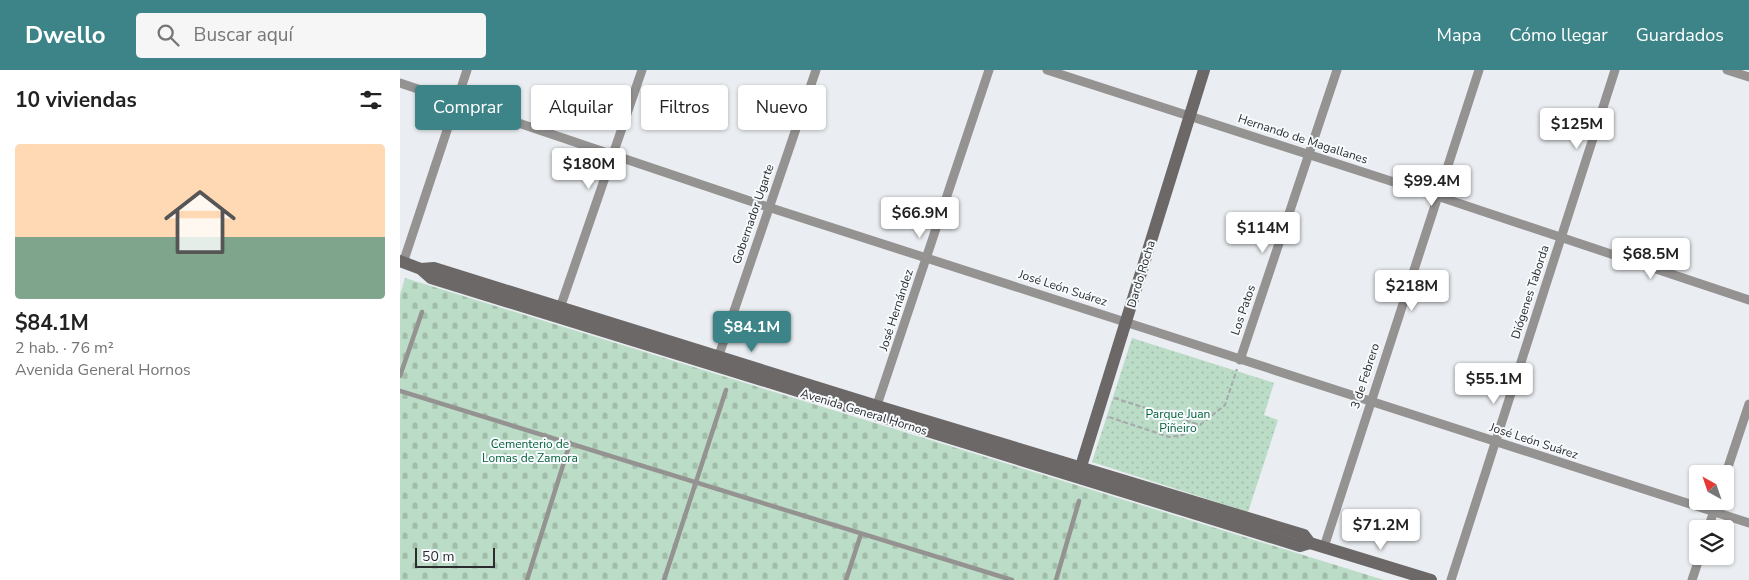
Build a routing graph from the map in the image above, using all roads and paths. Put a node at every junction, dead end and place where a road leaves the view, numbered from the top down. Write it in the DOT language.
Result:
graph roads {
  1 [pos="467,70"];
  2 [pos="642,70"];
  3 [pos="816,70"];
  4 [pos="989,70"];
  5 [pos="1047,70"];
  6 [pos="1204,70"];
  7 [pos="1337,70"];
  8 [pos="1479,70"];
  9 [pos="1615,70"];
  10 [pos="1727,70"];
  11 [pos="1749,77"];
  12 [pos="400,83"];
  13 [pos="462,85"];
  14 [pos="415,88"];
  15 [pos="1190,116"];
  16 [pos="521,123"];
  17 [pos="447,130"];
  18 [pos="614,154"];
  19 [pos="1310,155"];
  20 [pos="1438,196"];
  21 [pos="768,207"];
  22 [pos="1561,237"];
  23 [pos="927,257"];
  24 [pos="402,262"];
  25 [pos="1749,300"];
  26 [pos="422,312"];
  27 [pos="558,312"];
  28 [pos="1126,322"];
  29 [pos="1240,360"];
  30 [pos="717,362"];
  31 [pos="400,376"];
  32 [pos="726,390"];
  33 [pos="400,391"];
  34 [pos="1103,394"];
  35 [pos="1370,400"];
  36 [pos="1749,404"];
  37 [pos="876,411"];
  38 [pos="1097,413"];
  39 [pos="1200,425"];
  40 [pos="1494,441"];
  41 [pos="570,444"];
  42 [pos="1729,465"];
  43 [pos="1079,473"];
  44 [pos="694,482"];
  45 [pos="1080,501"];
  46 [pos="1714,511"];
  47 [pos="1711,520"];
  48 [pos="1749,523"];
  49 [pos="861,534"];
  50 [pos="1324,548"];
  51 [pos="1697,565"];
  52 [pos="528,580"];
  53 [pos="664,580"];
  54 [pos="846,580"];
  55 [pos="1012,580"];
  56 [pos="1056,580"];
  57 [pos="1431,580"];
  58 [pos="1451,580"];
  59 [pos="1692,580"];
  1 -- 13 [label="street"];
  2 -- 18 [label="street"];
  3 -- 21 [label="street, Gobernador Ugarte"];
  4 -- 23 [label="street, José Hernández"];
  5 -- 15 [label="street, Hernando de Magallanes"];
  6 -- 15 [label="main road, Dardo Rocha"];
  7 -- 19 [label="street, Los Patos"];
  8 -- 20 [label="street, 3 de Febrero"];
  9 -- 22 [label="street, Diógenes Taborda"];
  10 -- 11 [label="street"];
  12 -- 14 [label="street, José León Suárez"];
  15 -- 19 [label="street, Hernando de Magallanes"];
  15 -- 28 [label="main road, Dardo Rocha"];
  16 -- 18 [label="street, José León Suárez"];
  17 -- 24 [label="street"];
  18 -- 21 [label="street, José León Suárez"];
  18 -- 27 [label="street"];
  19 -- 20 [label="street, Hernando de Magallanes"];
  19 -- 29 [label="street, Los Patos"];
  20 -- 22 [label="street, Hernando de Magallanes"];
  20 -- 35 [label="street, 3 de Febrero"];
  21 -- 23 [label="street, José León Suárez"];
  21 -- 30 [label="street, Gobernador Ugarte"];
  22 -- 25 [label="street, Hernando de Magallanes"];
  22 -- 40 [label="street, Diógenes Taborda"];
  23 -- 28 [label="street, José León Suárez"];
  23 -- 37 [label="street, José Hernández"];
  24 -- 27 [label="main road, Avenida General Hornos"];
  26 -- 31 [label="lane"];
  27 -- 30 [label="main road, Avenida General Hornos"];
  28 -- 29 [label="street, José León Suárez"];
  28 -- 34 [label="main road, Dardo Rocha"];
  29 -- 35 [label="street, José León Suárez"];
  29 -- 39 [label="path"];
  30 -- 37 [label="main road, Avenida General Hornos"];
  32 -- 44 [label="lane"];
  33 -- 41 [label="lane"];
  34 -- 38 [label="main road, Dardo Rocha"];
  34 -- 39 [label="path"];
  35 -- 40 [label="street, José León Suárez"];
  35 -- 50 [label="street, 3 de Febrero"];
  36 -- 42 [label="street"];
  37 -- 43 [label="main road, Avenida General Hornos"];
  38 -- 39 [label="path"];
  38 -- 43 [label="main road, Dardo Rocha"];
  40 -- 46 [label="street, José León Suárez"];
  40 -- 58 [label="street, Diógenes Taborda"];
  41 -- 44 [label="lane"];
  41 -- 52 [label="lane"];
  43 -- 50 [label="main road, Avenida General Hornos"];
  44 -- 49 [label="lane"];
  44 -- 53 [label="lane"];
  45 -- 56 [label="lane"];
  46 -- 47 [label="street"];
  46 -- 48 [label="street, José León Suárez"];
  49 -- 54 [label="lane"];
  49 -- 55 [label="lane"];
  50 -- 57 [label="main road, Avenida General Hornos"];
  51 -- 59 [label="street"];
}
